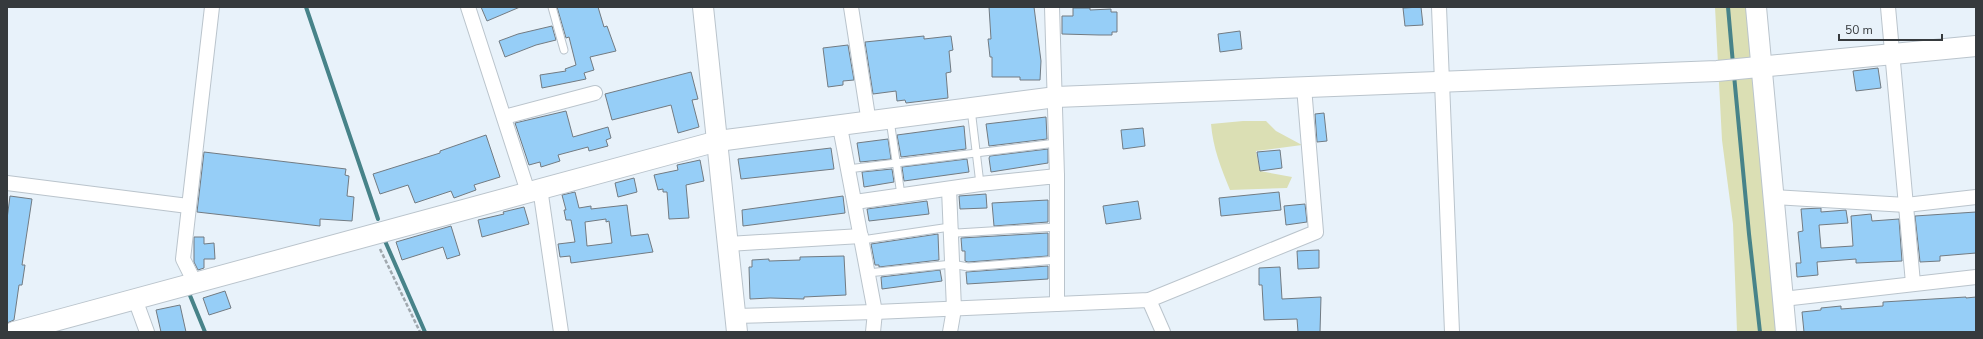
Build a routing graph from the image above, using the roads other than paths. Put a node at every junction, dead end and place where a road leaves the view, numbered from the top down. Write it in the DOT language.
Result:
graph roads {
  1 [pos="212,7"];
  2 [pos="468,7"];
  3 [pos="552,7"];
  4 [pos="703,7"];
  5 [pos="851,7"];
  6 [pos="1052,7"];
  7 [pos="1439,7"];
  8 [pos="1756,7"];
  9 [pos="1888,7"];
  10 [pos="1976,46"];
  11 [pos="564,50"];
  12 [pos="1893,53"];
  13 [pos="1761,66"];
  14 [pos="1442,82"];
  15 [pos="1304,87"];
  16 [pos="595,93"];
  17 [pos="1056,97"];
  18 [pos="971,109"];
  19 [pos="504,117"];
  20 [pos="890,120"];
  21 [pos="869,123"];
  22 [pos="840,127"];
  23 [pos="718,141"];
  24 [pos="1056,143"];
  25 [pos="976,153"];
  26 [pos="896,162"];
  27 [pos="848,169"];
  28 [pos="1057,176"];
  29 [pos="7,183"];
  30 [pos="980,184"];
  31 [pos="949,189"];
  32 [pos="534,190"];
  33 [pos="901,195"];
  34 [pos="1773,197"];
  35 [pos="1976,197"];
  36 [pos="854,202"];
  37 [pos="1906,205"];
  38 [pos="188,206"];
  39 [pos="950,227"];
  40 [pos="1057,227"];
  41 [pos="861,238"];
  42 [pos="728,244"];
  43 [pos="1057,260"];
  44 [pos="952,264"];
  45 [pos="868,272"];
  46 [pos="1976,277"];
  47 [pos="195,283"];
  48 [pos="1913,283"];
  49 [pos="135,299"];
  50 [pos="1783,299"];
  51 [pos="1149,300"];
  52 [pos="1057,304"];
  53 [pos="954,309"];
  54 [pos="875,312"];
  55 [pos="736,324"];
  56 [pos="37,329"];
  57 [pos="14,332"];
  58 [pos="147,332"];
  59 [pos="562,332"];
  60 [pos="873,332"];
  61 [pos="950,332"];
  62 [pos="1163,332"];
  63 [pos="1452,332"];
  64 [pos="1786,332"];
  1 -- 38 [label="street"];
  2 -- 19 [label="street"];
  3 -- 11 [label="lane"];
  4 -- 23 [label="street"];
  5 -- 21 [label="street"];
  6 -- 17 [label="street"];
  7 -- 14 [label="street"];
  8 -- 13 [label="street"];
  9 -- 12 [label="street"];
  10 -- 12 [label="street"];
  12 -- 13 [label="street"];
  12 -- 37 [label="street"];
  13 -- 14 [label="street"];
  13 -- 34 [label="street"];
  14 -- 15 [label="street"];
  14 -- 63 [label="street"];
  15 -- 17 [label="street"];
  15 -- 51 [label="street"];
  16 -- 19 [label="street"];
  17 -- 18 [label="street"];
  17 -- 24 [label="street"];
  18 -- 20 [label="street"];
  18 -- 25 [label="lane"];
  19 -- 32 [label="street"];
  20 -- 21 [label="street"];
  20 -- 26 [label="lane"];
  21 -- 22 [label="street"];
  22 -- 23 [label="street"];
  22 -- 27 [label="street"];
  23 -- 32 [label="street"];
  23 -- 42 [label="street"];
  24 -- 25 [label="lane"];
  24 -- 28 [label="street"];
  25 -- 26 [label="lane"];
  25 -- 30 [label="lane"];
  26 -- 27 [label="lane"];
  26 -- 33 [label="lane"];
  27 -- 36 [label="street"];
  28 -- 30 [label="street"];
  28 -- 40 [label="street"];
  29 -- 38 [label="street"];
  30 -- 31 [label="street"];
  31 -- 33 [label="street"];
  31 -- 39 [label="street"];
  32 -- 47 [label="street"];
  32 -- 59 [label="street"];
  33 -- 36 [label="street"];
  34 -- 37 [label="street"];
  34 -- 50 [label="street"];
  35 -- 37 [label="street"];
  36 -- 41 [label="street"];
  37 -- 48 [label="street"];
  38 -- 47 [label="street"];
  39 -- 40 [label="lane"];
  39 -- 41 [label="lane"];
  39 -- 44 [label="street"];
  40 -- 43 [label="street"];
  41 -- 42 [label="street"];
  41 -- 45 [label="street"];
  42 -- 55 [label="street"];
  43 -- 44 [label="lane"];
  43 -- 52 [label="street"];
  44 -- 45 [label="lane"];
  44 -- 53 [label="street"];
  45 -- 54 [label="street"];
  46 -- 48 [label="street"];
  47 -- 49 [label="street"];
  48 -- 50 [label="street"];
  49 -- 56 [label="street"];
  49 -- 58 [label="street"];
  50 -- 64 [label="street"];
  51 -- 52 [label="street"];
  51 -- 62 [label="street"];
  52 -- 53 [label="street"];
  53 -- 54 [label="street"];
  53 -- 61 [label="street"];
  54 -- 55 [label="street"];
  54 -- 60 [label="street"];
  56 -- 57 [label="street"];
}
